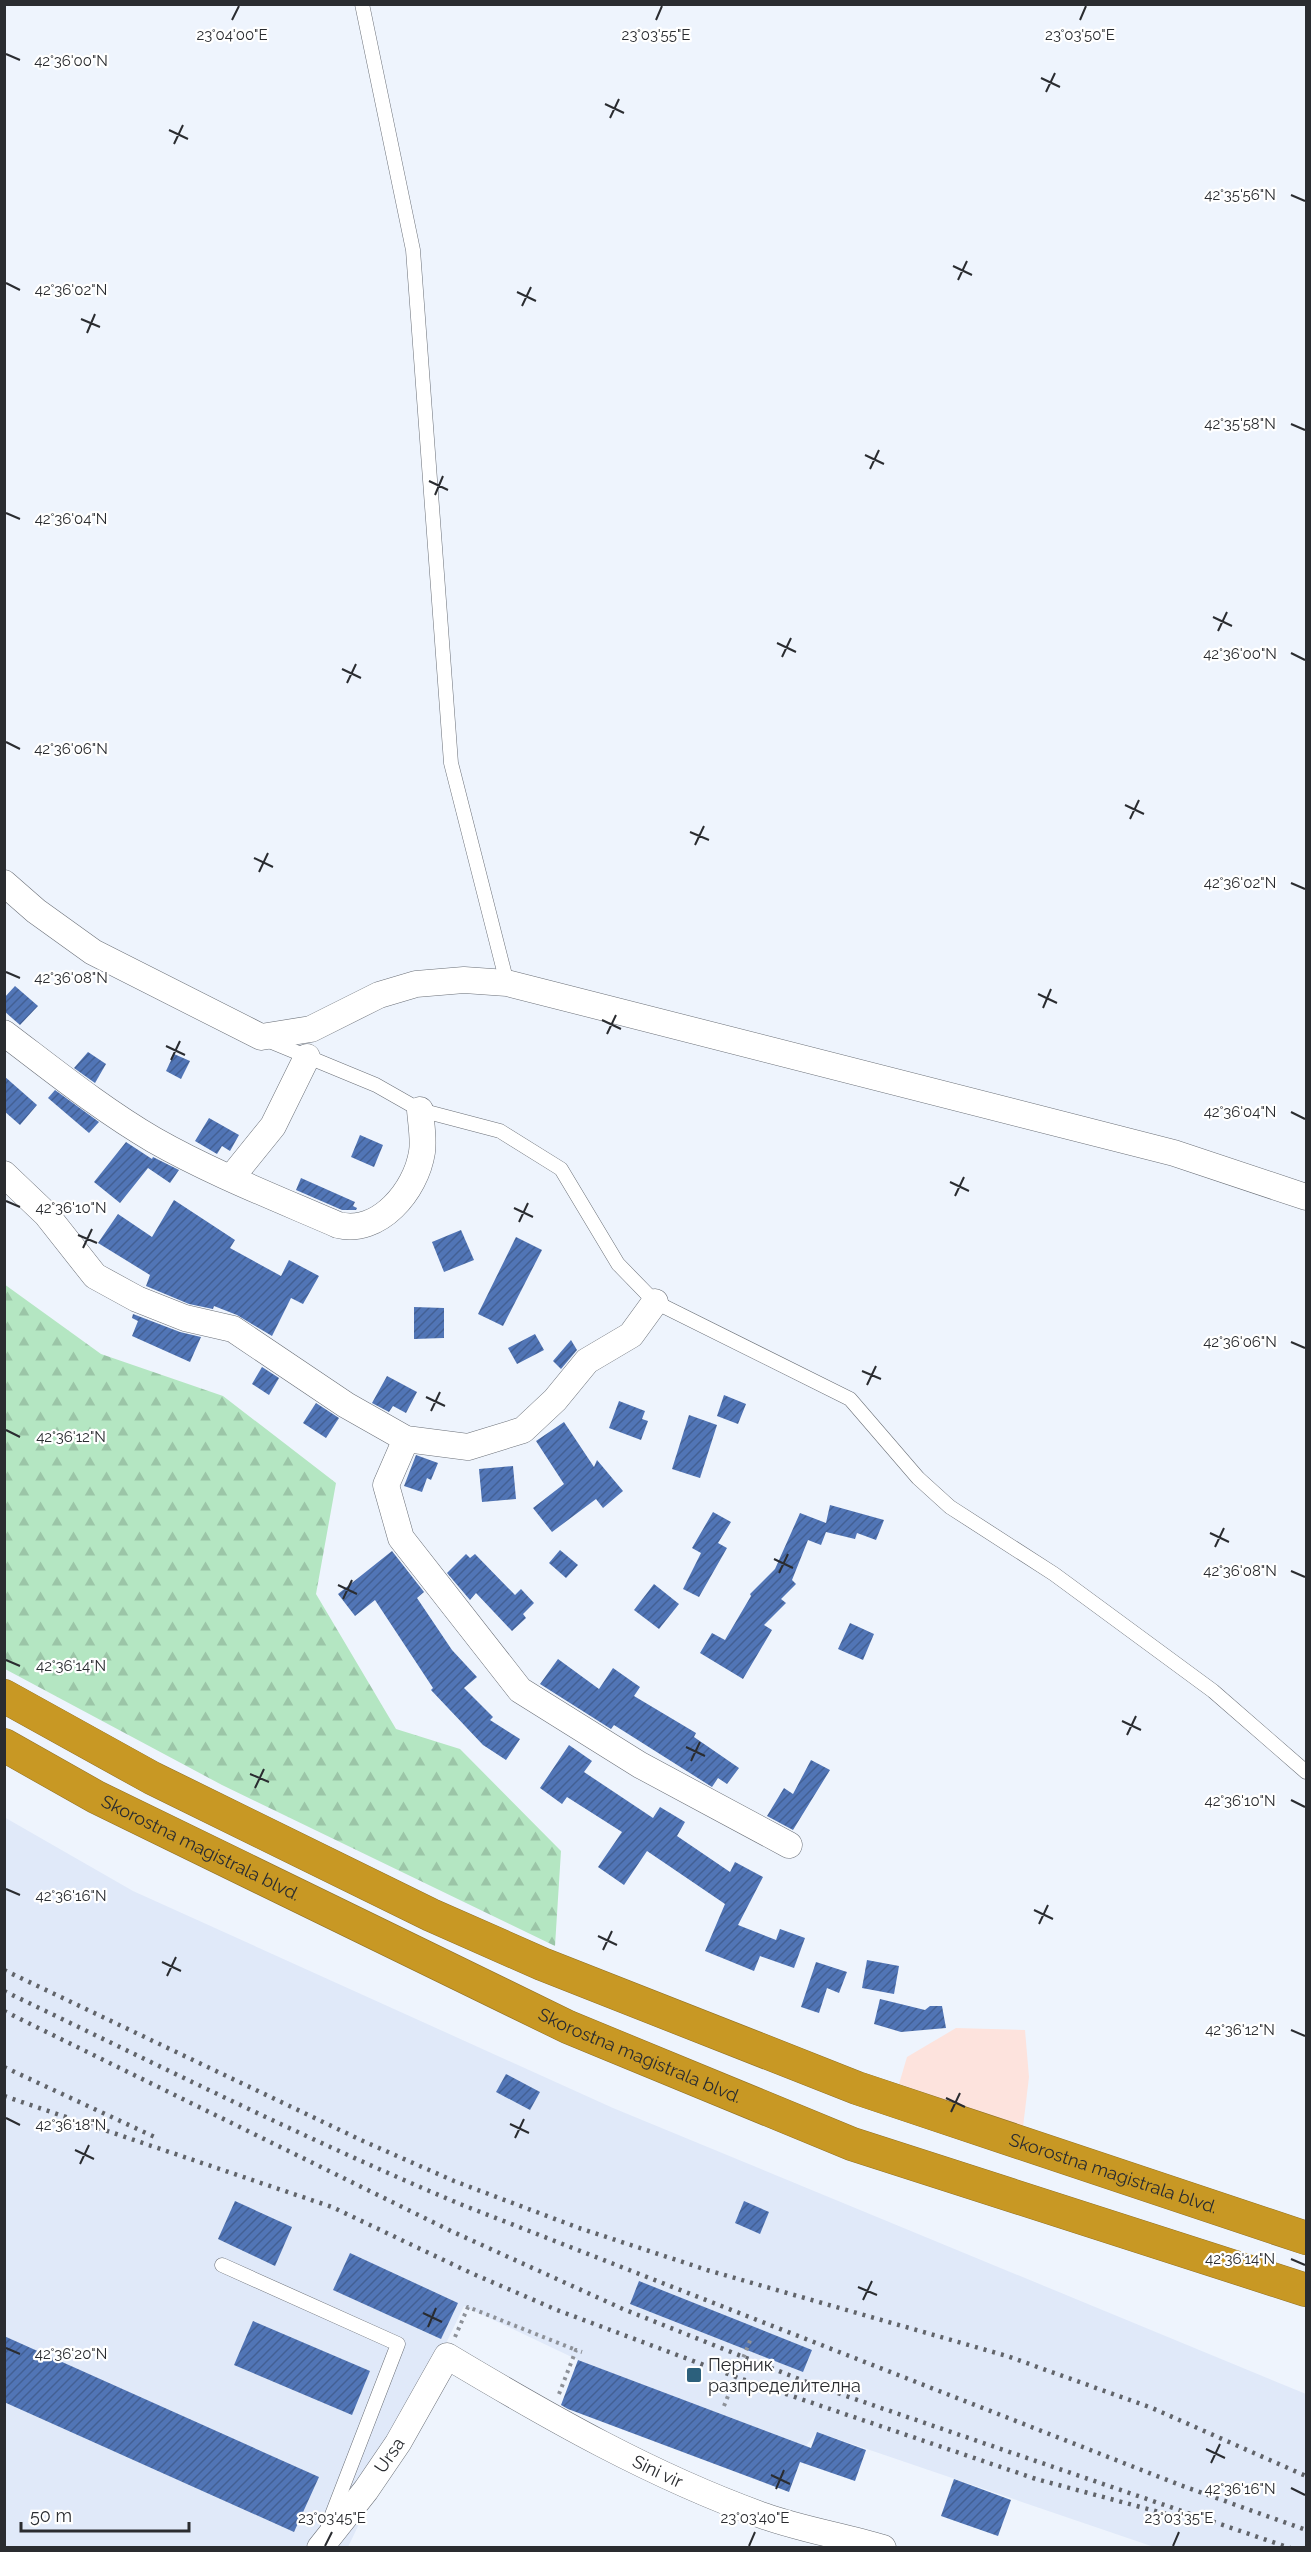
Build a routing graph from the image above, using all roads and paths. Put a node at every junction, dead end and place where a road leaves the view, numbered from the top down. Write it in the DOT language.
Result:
graph roads {
  1 [pos="362,4"];
  2 [pos="4,883"];
  3 [pos="507,983"];
  4 [pos="4,1033"];
  5 [pos="261,1037"];
  6 [pos="307,1056"];
  7 [pos="420,1110"];
  8 [pos="4,1173"];
  9 [pos="231,1178"];
  10 [pos="1306,1197"];
  11 [pos="655,1302"];
  12 [pos="406,1439"];
  13 [pos="4,1696"];
  14 [pos="4,1745"];
  15 [pos="1306,1772"];
  16 [pos="789,1845"];
  17 [pos="1306,2238"];
  18 [pos="222,2265"];
  19 [pos="1306,2290"];
  20 [pos="751,2338"];
  21 [pos="451,2345"];
  22 [pos="576,2350"];
  23 [pos="582,2352"];
  24 [pos="560,2390"];
  25 [pos="724,2406"];
  26 [pos="321,2546"];
  27 [pos="883,2547"];
  1 -- 3 [label="lane"];
  2 -- 5 [label="street"];
  3 -- 5 [label="street"];
  3 -- 10 [label="street"];
  4 -- 9 [label="street"];
  5 -- 6 [label="lane"];
  6 -- 7 [label="lane"];
  6 -- 9 [label="street"];
  7 -- 9 [label="street"];
  7 -- 11 [label="lane"];
  8 -- 12 [label="street"];
  11 -- 12 [label="street"];
  11 -- 15 [label="lane"];
  12 -- 16 [label="street"];
  13 -- 17 [label="highway, Skorostna magistrala blvd."];
  14 -- 19 [label="highway, Skorostna magistrala blvd."];
  18 -- 26 [label="lane"];
  20 -- 25 [label="path"];
  21 -- 22 [label="path"];
  21 -- 26 [label="street, Ursa"];
  21 -- 27 [label="street, Sini vir"];
  22 -- 23 [label="path"];
  22 -- 24 [label="path"];
}
